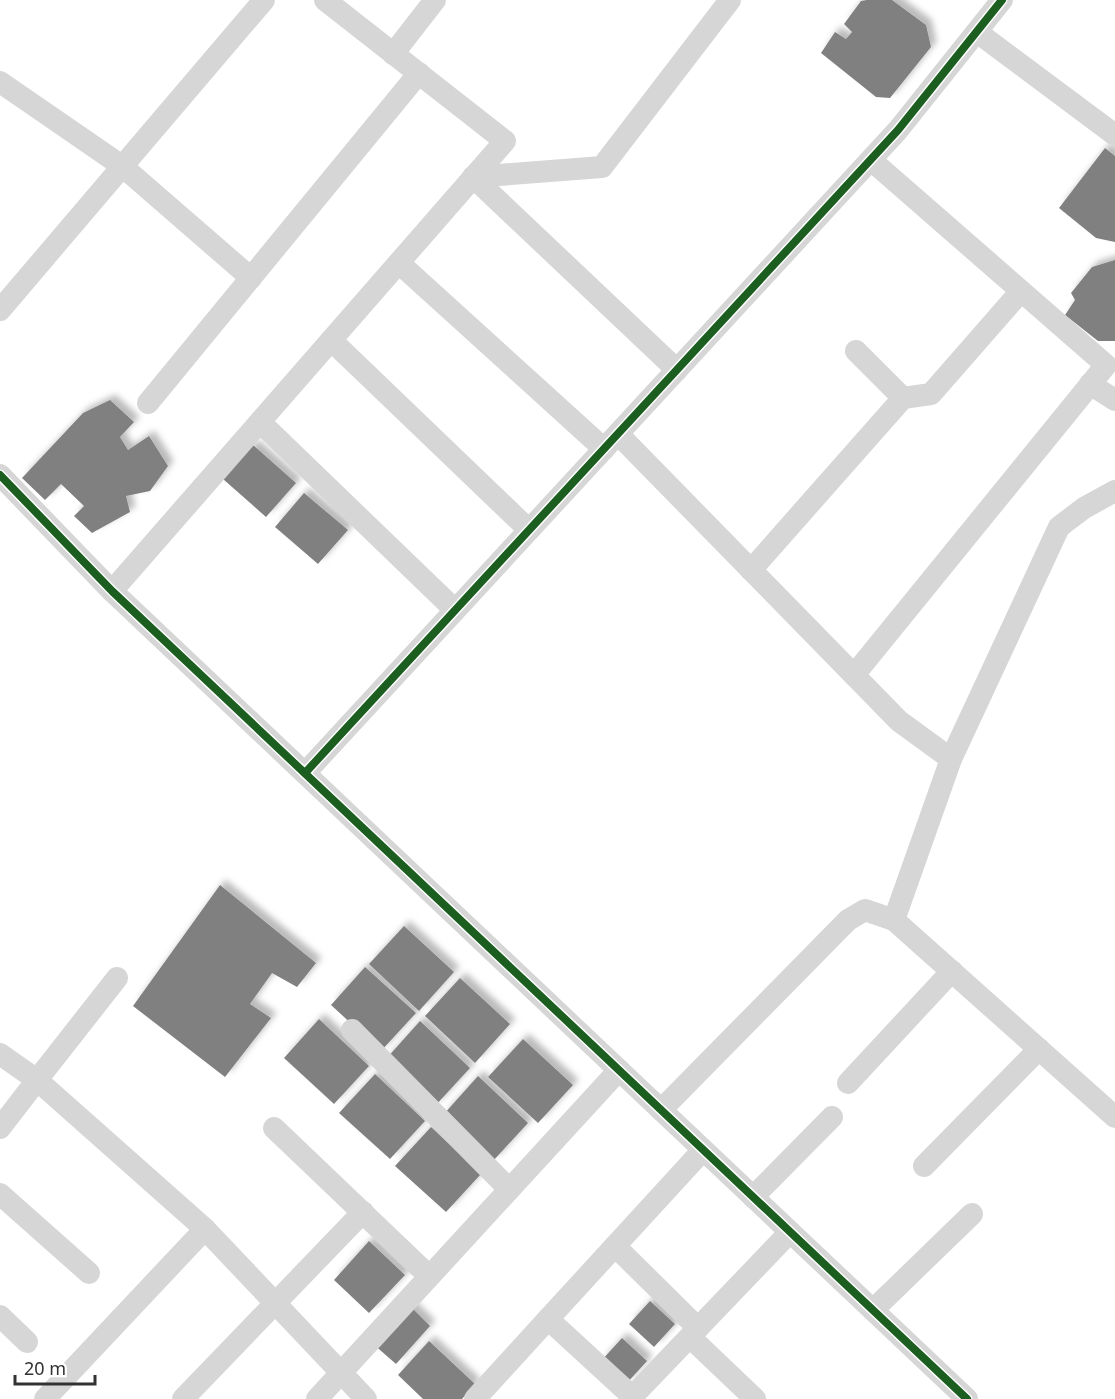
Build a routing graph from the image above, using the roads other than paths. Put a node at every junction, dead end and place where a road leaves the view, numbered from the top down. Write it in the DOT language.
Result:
graph roads {
  1 [pos="264,0"];
  2 [pos="326,0"];
  3 [pos="435,0"];
  4 [pos="730,0"];
  5 [pos="1002,0"];
  6 [pos="977,32"];
  7 [pos="393,54"];
  8 [pos="418,73"];
  9 [pos="0,82"];
  10 [pos="1115,135"];
  11 [pos="871,159"];
  12 [pos="122,166"];
  13 [pos="473,177"];
  14 [pos="399,263"];
  15 [pos="251,278"];
  16 [pos="1021,291"];
  17 [pos="0,310"];
  18 [pos="331,340"];
  19 [pos="856,351"];
  20 [pos="1110,365"];
  21 [pos="677,369"];
  22 [pos="1090,384"];
  23 [pos="903,398"];
  24 [pos="1115,400"];
  25 [pos="148,404"];
  26 [pos="260,422"];
  27 [pos="611,442"];
  28 [pos="0,475"];
  29 [pos="1113,495"];
  30 [pos="530,530"];
  31 [pos="751,570"];
  32 [pos="112,591"];
  33 [pos="455,610"];
  34 [pos="854,675"];
  35 [pos="951,759"];
  36 [pos="305,773"];
  37 [pos="894,920"];
  38 [pos="951,971"];
  39 [pos="117,978"];
  40 [pos="352,1030"];
  41 [pos="1039,1049"];
  42 [pos="0,1054"];
  43 [pos="619,1070"];
  44 [pos="37,1080"];
  45 [pos="848,1083"];
  46 [pos="661,1110"];
  47 [pos="1114,1113"];
  48 [pos="832,1116"];
  49 [pos="0,1128"];
  50 [pos="274,1128"];
  51 [pos="703,1150"];
  52 [pos="924,1166"];
  53 [pos="509,1190"];
  54 [pos="0,1194"];
  55 [pos="753,1197"];
  56 [pos="363,1212"];
  57 [pos="972,1214"];
  58 [pos="205,1229"];
  59 [pos="790,1232"];
  60 [pos="615,1246"];
  61 [pos="89,1274"];
  62 [pos="429,1276"];
  63 [pos="274,1302"];
  64 [pos="873,1310"];
  65 [pos="0,1316"];
  66 [pos="548,1320"];
  67 [pos="694,1332"];
  68 [pos="27,1342"];
  69 [pos="341,1374"];
  70 [pos="486,1396"];
  71 [pos="631,1398"];
  72 [pos="45,1399"];
  73 [pos="183,1399"];
  74 [pos="318,1399"];
  75 [pos="366,1399"];
  76 [pos="755,1399"];
  77 [pos="967,1399"];
  1 -- 12 [label="street"];
  2 -- 7 [label="street"];
  3 -- 7 [label="street"];
  4 -- 13 [label="street"];
  5 -- 6 [label="street"];
  6 -- 10 [label="street"];
  6 -- 11 [label="street"];
  7 -- 8 [label="street"];
  8 -- 13 [label="street"];
  8 -- 15 [label="street"];
  9 -- 12 [label="street"];
  11 -- 16 [label="street"];
  11 -- 21 [label="street"];
  12 -- 15 [label="street"];
  12 -- 17 [label="street"];
  13 -- 14 [label="street"];
  13 -- 21 [label="street"];
  14 -- 18 [label="street"];
  14 -- 27 [label="street"];
  15 -- 25 [label="street"];
  16 -- 20 [label="street"];
  16 -- 23 [label="street"];
  18 -- 26 [label="street"];
  18 -- 30 [label="street"];
  19 -- 23 [label="street"];
  20 -- 22 [label="street"];
  21 -- 27 [label="street"];
  22 -- 24 [label="street"];
  22 -- 34 [label="street"];
  23 -- 31 [label="street"];
  26 -- 32 [label="street"];
  26 -- 33 [label="street"];
  27 -- 30 [label="street"];
  27 -- 31 [label="street"];
  28 -- 32 [label="street"];
  29 -- 35 [label="street"];
  30 -- 33 [label="street"];
  31 -- 34 [label="street"];
  32 -- 36 [label="street"];
  33 -- 36 [label="street"];
  34 -- 35 [label="street"];
  35 -- 37 [label="street"];
  36 -- 43 [label="street"];
  37 -- 38 [label="street"];
  37 -- 46 [label="street"];
  38 -- 41 [label="street"];
  38 -- 45 [label="street"];
  39 -- 44 [label="street"];
  40 -- 53 [label="street"];
  41 -- 47 [label="street"];
  41 -- 52 [label="street"];
  42 -- 44 [label="street"];
  43 -- 46 [label="street"];
  43 -- 53 [label="street"];
  44 -- 49 [label="street"];
  44 -- 58 [label="street"];
  46 -- 51 [label="street"];
  48 -- 55 [label="street"];
  50 -- 56 [label="street"];
  51 -- 55 [label="street"];
  51 -- 60 [label="street"];
  53 -- 62 [label="street"];
  54 -- 61 [label="street"];
  55 -- 59 [label="street"];
  56 -- 62 [label="street"];
  56 -- 63 [label="street"];
  57 -- 64 [label="street"];
  58 -- 63 [label="street"];
  58 -- 72 [label="street"];
  59 -- 64 [label="street"];
  59 -- 67 [label="street"];
  60 -- 66 [label="street"];
  60 -- 67 [label="street"];
  62 -- 69 [label="street"];
  63 -- 69 [label="street"];
  63 -- 73 [label="street"];
  64 -- 77 [label="street"];
  65 -- 68 [label="street"];
  66 -- 70 [label="street"];
  66 -- 71 [label="street"];
  67 -- 71 [label="street"];
  67 -- 76 [label="street"];
  69 -- 74 [label="street"];
  69 -- 75 [label="street"];
}
